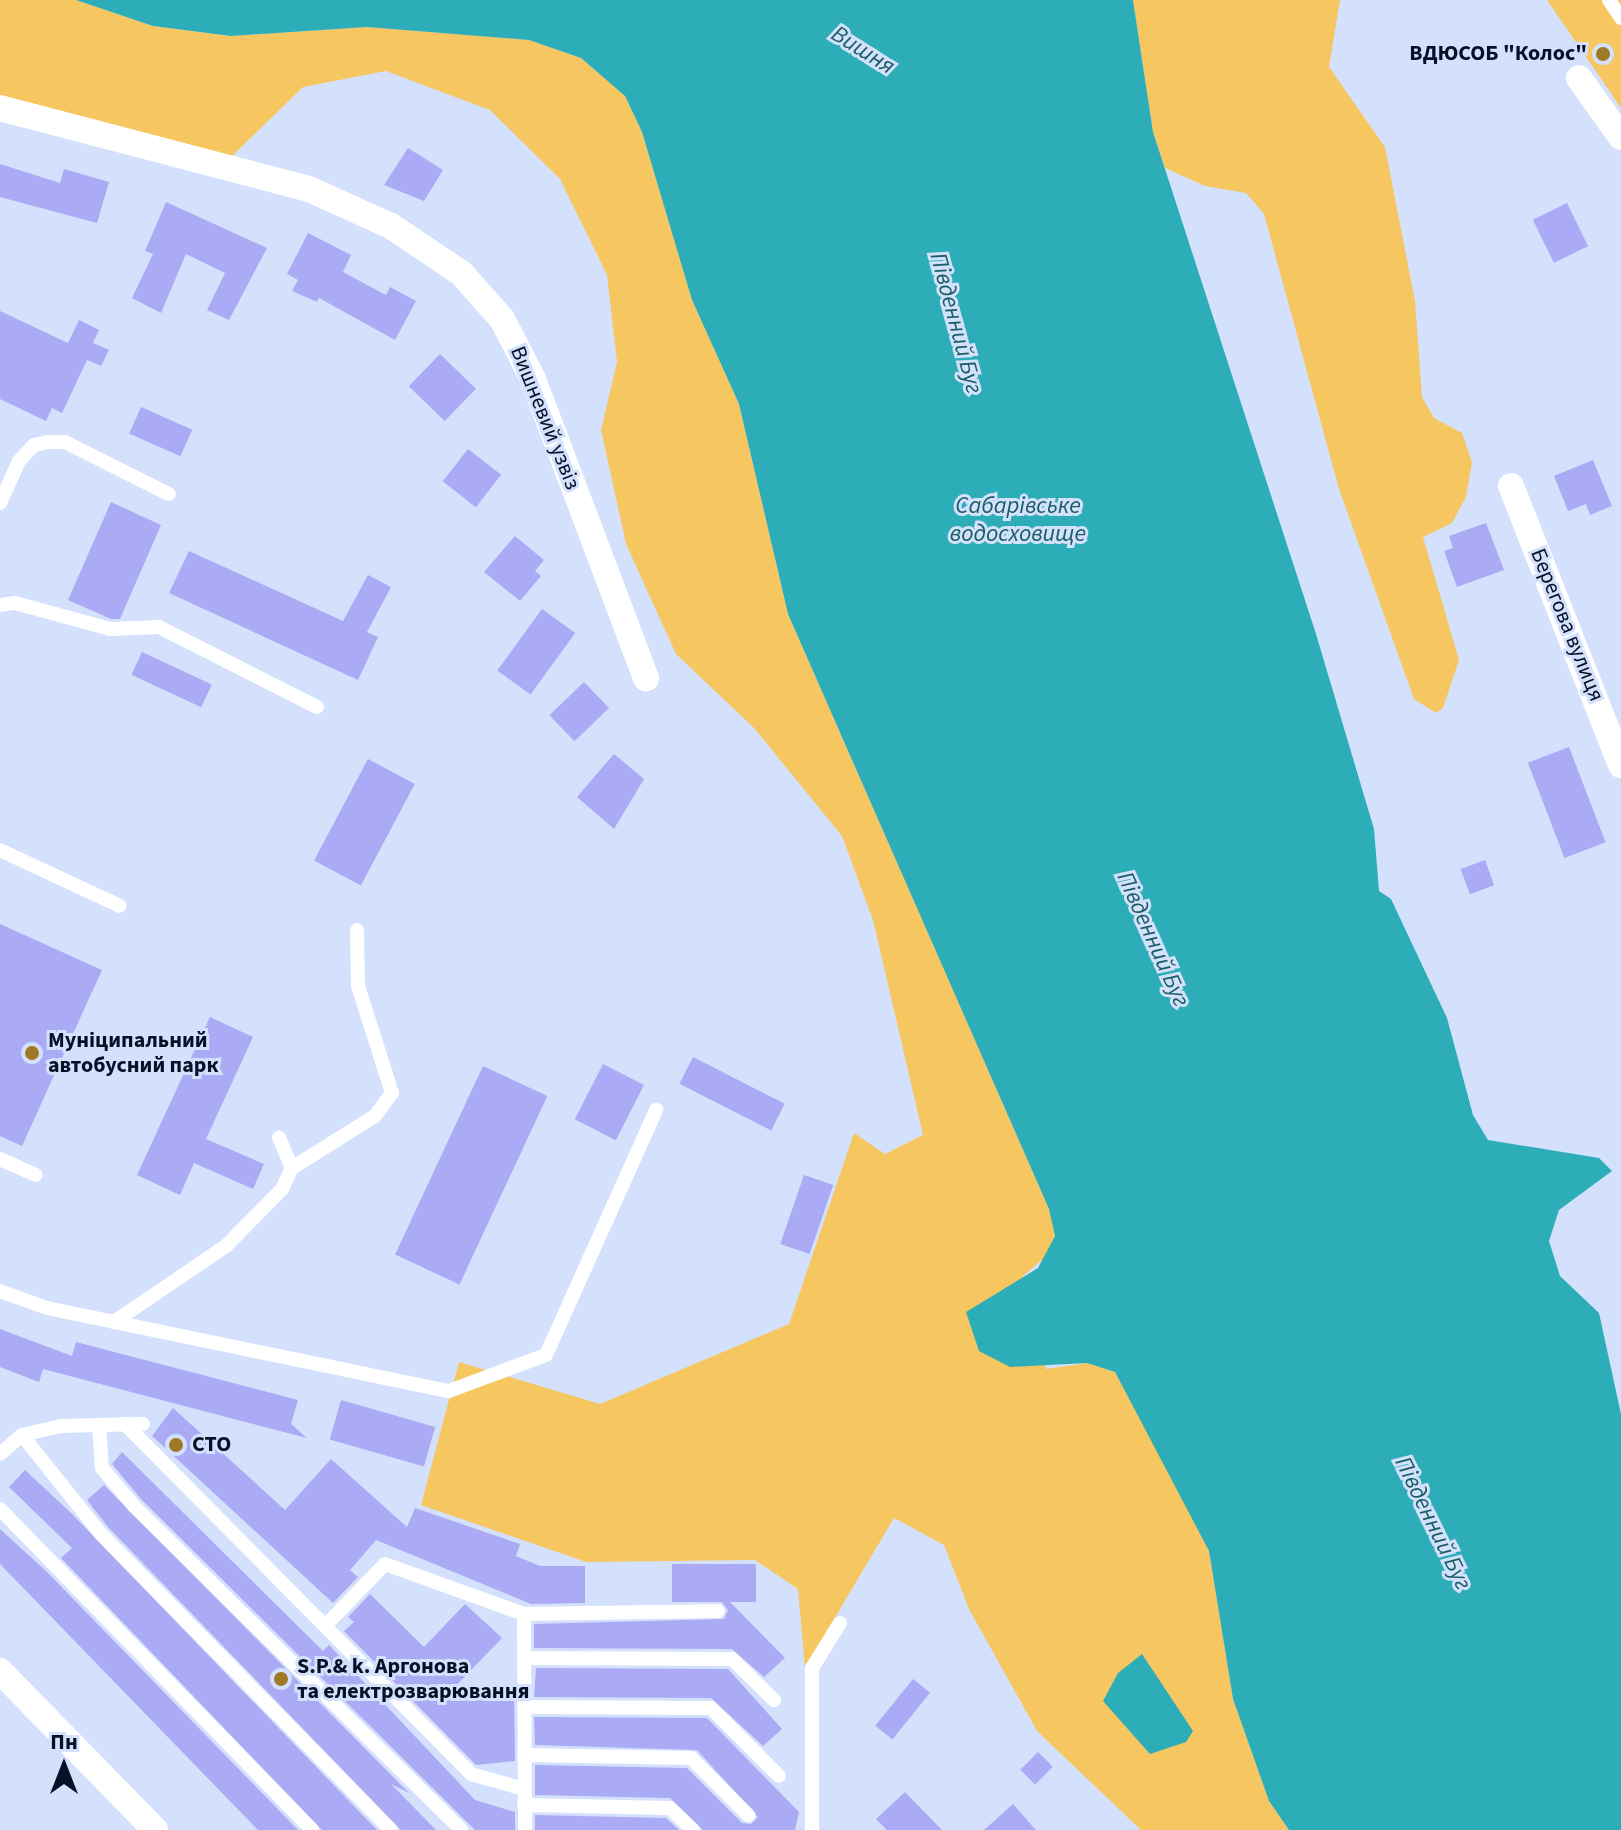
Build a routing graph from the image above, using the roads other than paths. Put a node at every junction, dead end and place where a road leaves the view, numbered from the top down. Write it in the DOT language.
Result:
graph roads {
  1 [pos="1609,0"];
  2 [pos="1621,18"];
  3 [pos="1579,78"];
  4 [pos="0,108"];
  5 [pos="1621,137"];
  6 [pos="1511,486"];
  7 [pos="169,494"];
  8 [pos="0,503"];
  9 [pos="0,605"];
  10 [pos="646,678"];
  11 [pos="317,707"];
  12 [pos="1621,765"];
  13 [pos="0,850"];
  14 [pos="120,906"];
  15 [pos="357,930"];
  16 [pos="656,1110"];
  17 [pos="279,1138"];
  18 [pos="0,1159"];
  19 [pos="292,1168"];
  20 [pos="36,1175"];
  21 [pos="0,1291"];
  22 [pos="114,1322"];
  23 [pos="125,1424"];
  24 [pos="143,1424"];
  25 [pos="99,1425"];
  26 [pos="22,1435"];
  27 [pos="0,1454"];
  28 [pos="0,1509"];
  29 [pos="718,1611"];
  30 [pos="524,1614"];
  31 [pos="840,1623"];
  32 [pos="325,1626"];
  33 [pos="524,1658"];
  34 [pos="0,1671"];
  35 [pos="774,1700"];
  36 [pos="524,1707"];
  37 [pos="524,1755"];
  38 [pos="779,1776"];
  39 [pos="524,1789"];
  40 [pos="524,1805"];
  41 [pos="748,1815"];
  42 [pos="155,1830"];
  43 [pos="312,1830"];
  44 [pos="391,1830"];
  45 [pos="461,1830"];
  46 [pos="525,1830"];
  47 [pos="693,1830"];
  48 [pos="812,1830"];
  1 -- 2 [label="lane"];
  3 -- 5 [label="street"];
  4 -- 10 [label="street, Вишневий узвіз"];
  6 -- 12 [label="street, Берегова вулиця"];
  7 -- 8 [label="lane"];
  9 -- 11 [label="lane"];
  13 -- 14 [label="lane"];
  15 -- 19 [label="lane"];
  16 -- 22 [label="lane"];
  17 -- 19 [label="lane"];
  18 -- 20 [label="lane"];
  19 -- 22 [label="lane"];
  21 -- 22 [label="lane"];
  23 -- 24 [label="lane"];
  23 -- 25 [label="lane"];
  23 -- 32 [label="lane"];
  25 -- 26 [label="lane"];
  25 -- 45 [label="lane"];
  26 -- 27 [label="lane"];
  26 -- 44 [label="lane"];
  28 -- 43 [label="lane"];
  29 -- 30 [label="lane"];
  30 -- 32 [label="lane"];
  30 -- 33 [label="lane"];
  31 -- 48 [label="lane"];
  32 -- 39 [label="lane"];
  33 -- 35 [label="lane"];
  33 -- 36 [label="lane"];
  34 -- 42 [label="street"];
  36 -- 37 [label="lane"];
  36 -- 38 [label="lane"];
  37 -- 39 [label="lane"];
  37 -- 41 [label="lane"];
  39 -- 40 [label="lane"];
  40 -- 46 [label="lane"];
  40 -- 47 [label="lane"];
}
